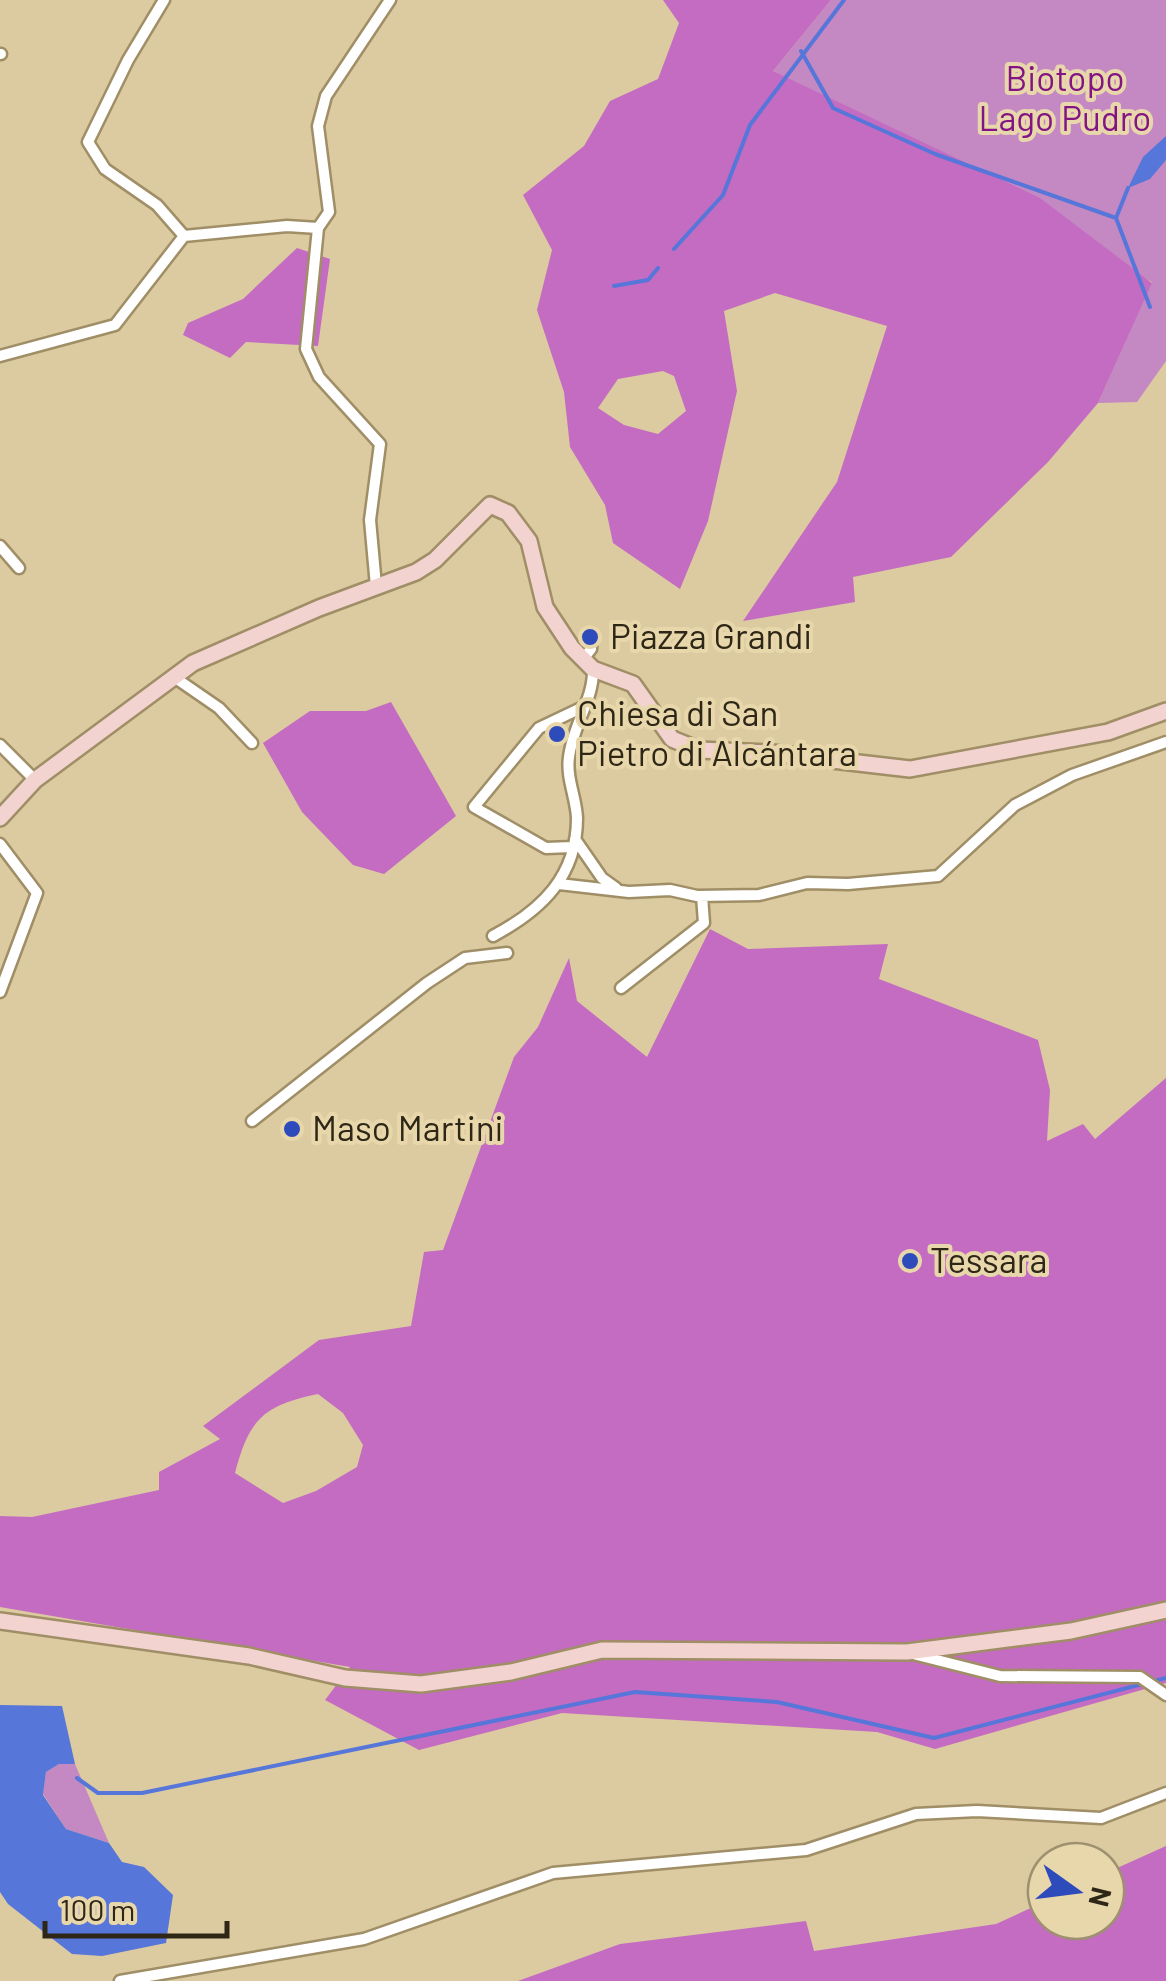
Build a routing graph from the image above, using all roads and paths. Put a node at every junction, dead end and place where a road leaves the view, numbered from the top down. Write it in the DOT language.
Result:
graph roads {
  1 [pos="164,0"];
  2 [pos="390,0"];
  3 [pos="318,228"];
  4 [pos="184,236"];
  5 [pos="0,356"];
  6 [pos="0,546"];
  7 [pos="20,568"];
  8 [pos="376,586"];
  9 [pos="592,633"];
  10 [pos="589,664"];
  11 [pos="174,678"];
  12 [pos="580,708"];
  13 [pos="1166,711"];
  14 [pos="1166,742"];
  15 [pos="252,744"];
  16 [pos="0,745"];
  17 [pos="35,780"];
  18 [pos="0,818"];
  19 [pos="573,843"];
  20 [pos="0,844"];
  21 [pos="559,884"];
  22 [pos="616,889"];
  23 [pos="702,896"];
  24 [pos="494,936"];
  25 [pos="507,952"];
  26 [pos="622,988"];
  27 [pos="0,992"];
  28 [pos="252,1121"];
  29 [pos="1166,1610"];
  30 [pos="0,1621"];
  31 [pos="907,1652"];
  32 [pos="1162,1692"];
  33 [pos="1166,1793"];
  34 [pos="120,1981"];
  1 -- 4 [label="street"];
  2 -- 3 [label="street"];
  3 -- 4 [label="street"];
  3 -- 8 [label="street"];
  4 -- 5 [label="street"];
  6 -- 7 [label="street"];
  8 -- 10 [label="street"];
  8 -- 11 [label="street"];
  9 -- 10 [label="street"];
  10 -- 12 [label="street"];
  10 -- 13 [label="street"];
  11 -- 15 [label="street"];
  11 -- 17 [label="street"];
  12 -- 19 [label="street"];
  12 -- 19 [label="street"];
  14 -- 23 [label="street"];
  16 -- 17 [label="street"];
  17 -- 18 [label="street"];
  19 -- 21 [label="street"];
  19 -- 22 [label="street"];
  20 -- 27 [label="street"];
  21 -- 22 [label="street"];
  21 -- 24 [label="street"];
  22 -- 23 [label="street"];
  23 -- 26 [label="street"];
  25 -- 28 [label="street"];
  29 -- 31 [label="street"];
  30 -- 31 [label="street"];
  31 -- 32 [label="street"];
  33 -- 34 [label="street"];
}
